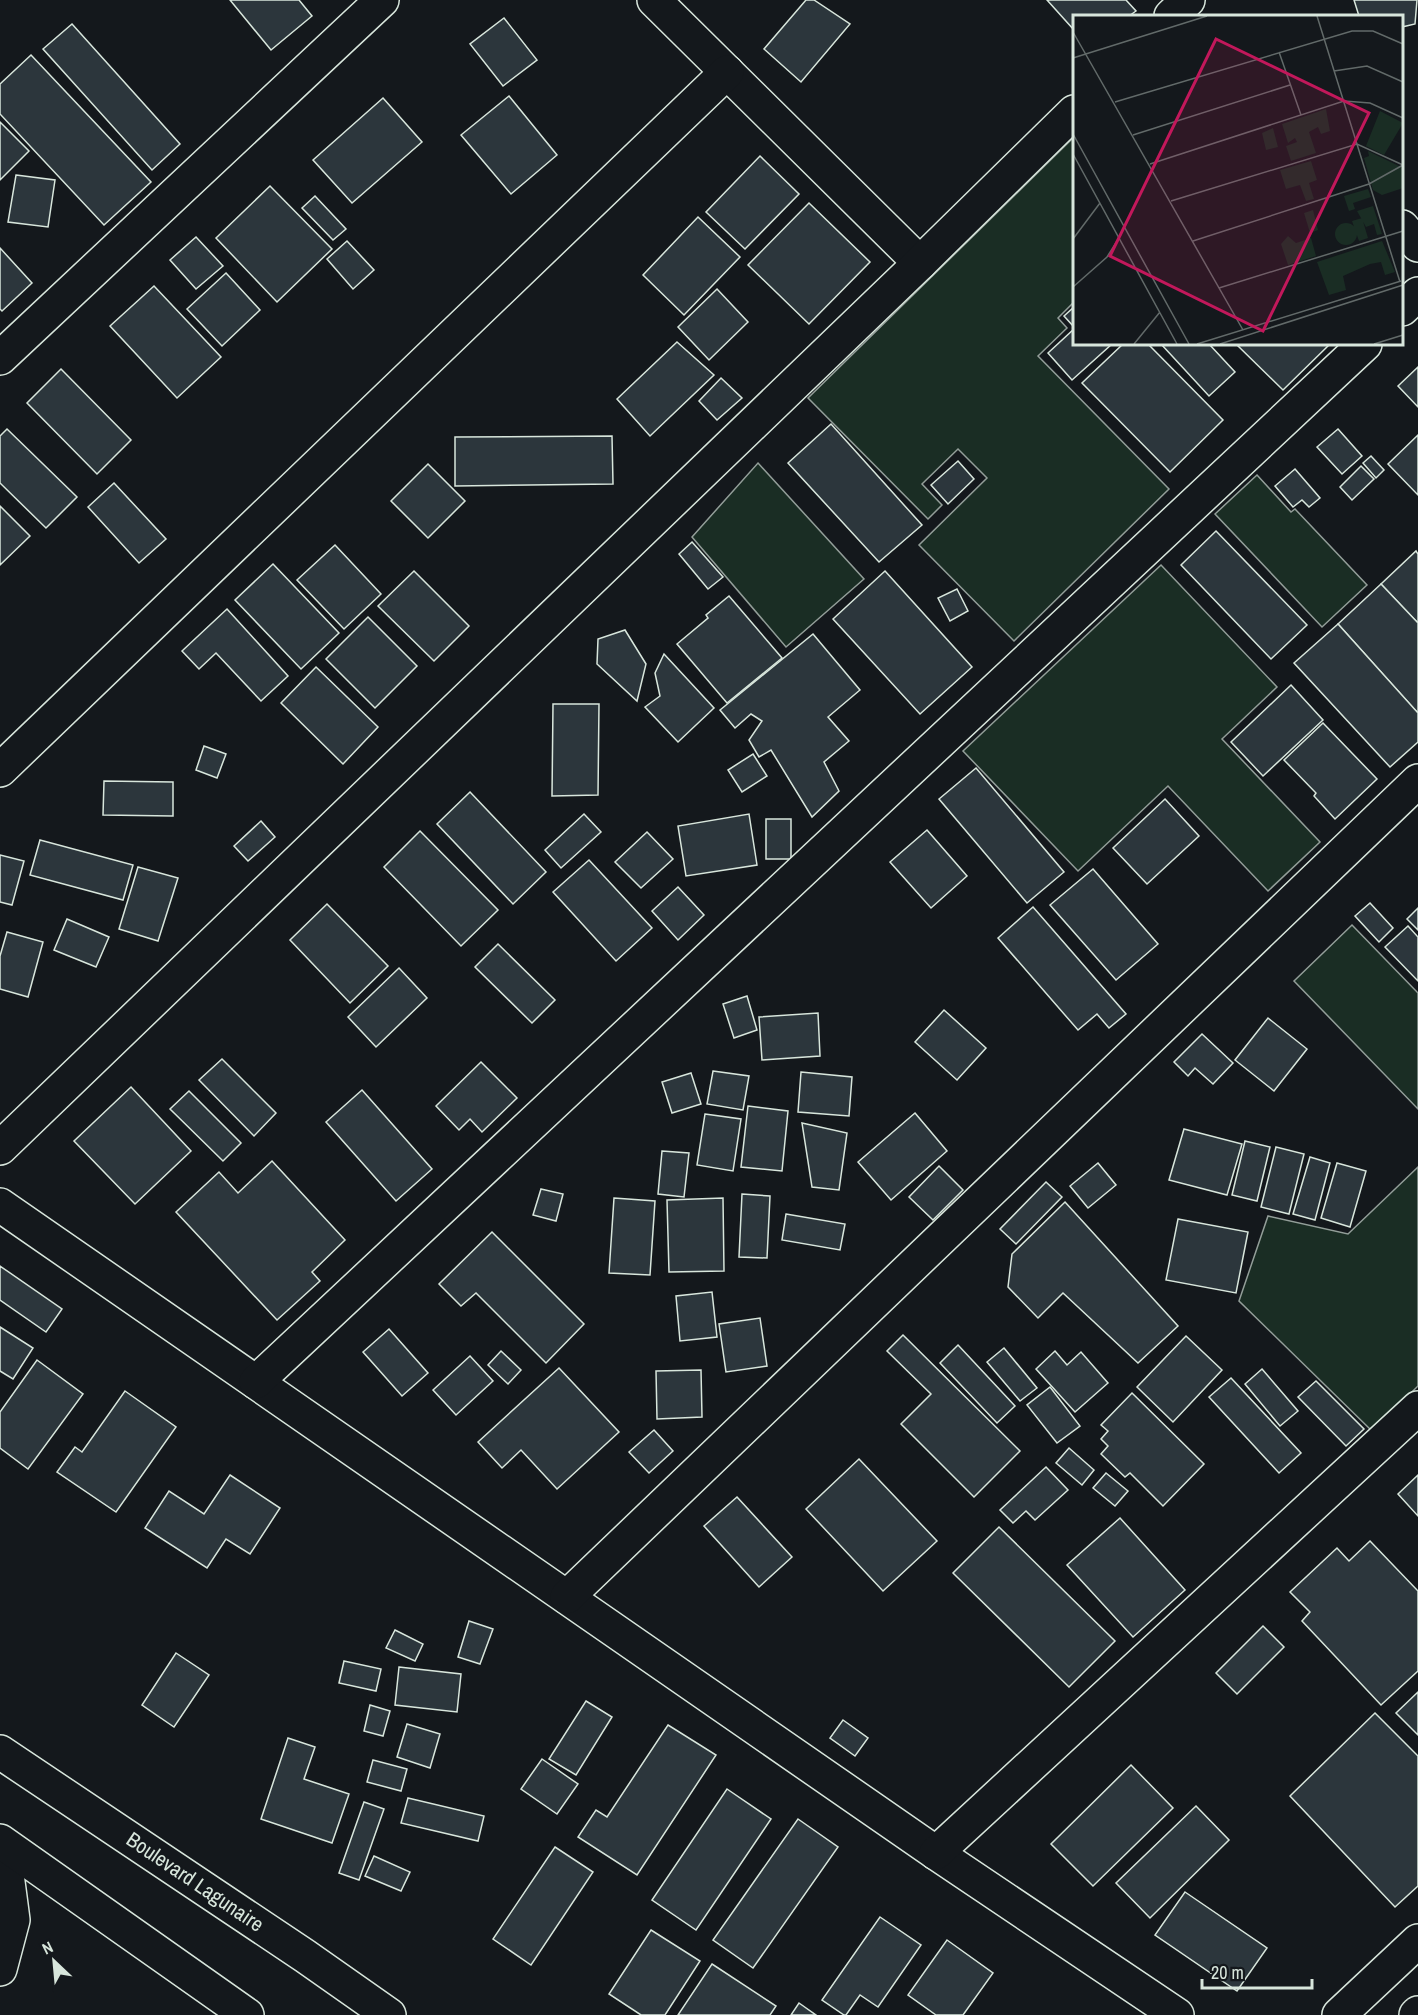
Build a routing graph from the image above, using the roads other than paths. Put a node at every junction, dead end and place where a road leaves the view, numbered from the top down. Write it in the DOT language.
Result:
graph roads {
  1 [pos="382,0"];
  2 [pos="654,0"];
  3 [pos="1188,0"];
  4 [pos="1173,15"];
  5 [pos="1203,15"];
  6 [pos="727,72"];
  7 [pos="1073,113"];
  8 [pos="1403,229"];
  9 [pos="1418,245"];
  10 [pos="920,263"];
  11 [pos="1418,294"];
  12 [pos="1403,307"];
  13 [pos="1364,345"];
  14 [pos="0,358"];
  15 [pos="0,770"];
  16 [pos="1418,781"];
  17 [pos="0,1148"];
  18 [pos="0,1205"];
  19 [pos="256,1382"];
  20 [pos="1418,1408"];
  21 [pos="567,1597"];
  22 [pos="0,1752"];
  23 [pos="2,1842"];
  24 [pos="936,1852"];
  25 [pos="1418,1941"];
  26 [pos="0,1969"];
  27 [pos="247,2015"];
  28 [pos="389,2015"];
  29 [pos="1177,2015"];
  30 [pos="1339,2015"];
  1 -- 14 [label="street"];
  2 -- 6 [label="street"];
  3 -- 4 [label="street"];
  3 -- 5 [label="street"];
  6 -- 10 [label="street"];
  6 -- 15 [label="street"];
  7 -- 10 [label="street"];
  8 -- 9 [label="street"];
  10 -- 17 [label="street"];
  11 -- 12 [label="street"];
  13 -- 19 [label="street"];
  16 -- 21 [label="street"];
  18 -- 19 [label="street"];
  19 -- 21 [label="street"];
  20 -- 24 [label="street"];
  21 -- 24 [label="street"];
  22 -- 28 [label="street, Boulevard Lagunaire"];
  23 -- 26 [label="street"];
  23 -- 27 [label="street"];
  24 -- 29 [label="street"];
  25 -- 30 [label="street"];
}
